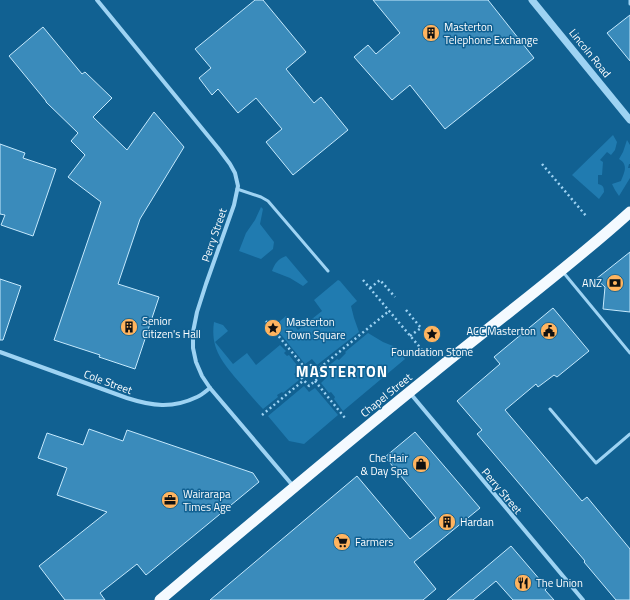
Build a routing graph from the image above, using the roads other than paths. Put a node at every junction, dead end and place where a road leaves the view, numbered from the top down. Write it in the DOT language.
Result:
graph roads {
  1 [pos="97,0"];
  2 [pos="532,0"];
  3 [pos="630,0"];
  4 [pos="630,4"];
  5 [pos="630,120"];
  6 [pos="237,189"];
  7 [pos="630,212"];
  8 [pos="562,270"];
  9 [pos="328,271"];
  10 [pos="0,352"];
  11 [pos="630,353"];
  12 [pos="210,388"];
  13 [pos="409,392"];
  14 [pos="550,409"];
  15 [pos="630,434"];
  16 [pos="294,488"];
  17 [pos="160,600"];
  18 [pos="583,600"];
  1 -- 6 [label="street, Perry Street"];
  2 -- 5 [label="street, Lincoln Road"];
  3 -- 4 [label="lane"];
  6 -- 9 [label="lane"];
  6 -- 12 [label="street, Perry Street"];
  7 -- 8 [label="highway, Chapel Street"];
  8 -- 11 [label="lane"];
  8 -- 13 [label="highway, Chapel Street"];
  10 -- 12 [label="street, Cole Street"];
  12 -- 16 [label="street, Perry Street"];
  13 -- 16 [label="highway, Chapel Street"];
  13 -- 18 [label="street, Perry Street"];
  14 -- 15 [label="lane"];
  16 -- 17 [label="highway, Chapel Street"];
}
